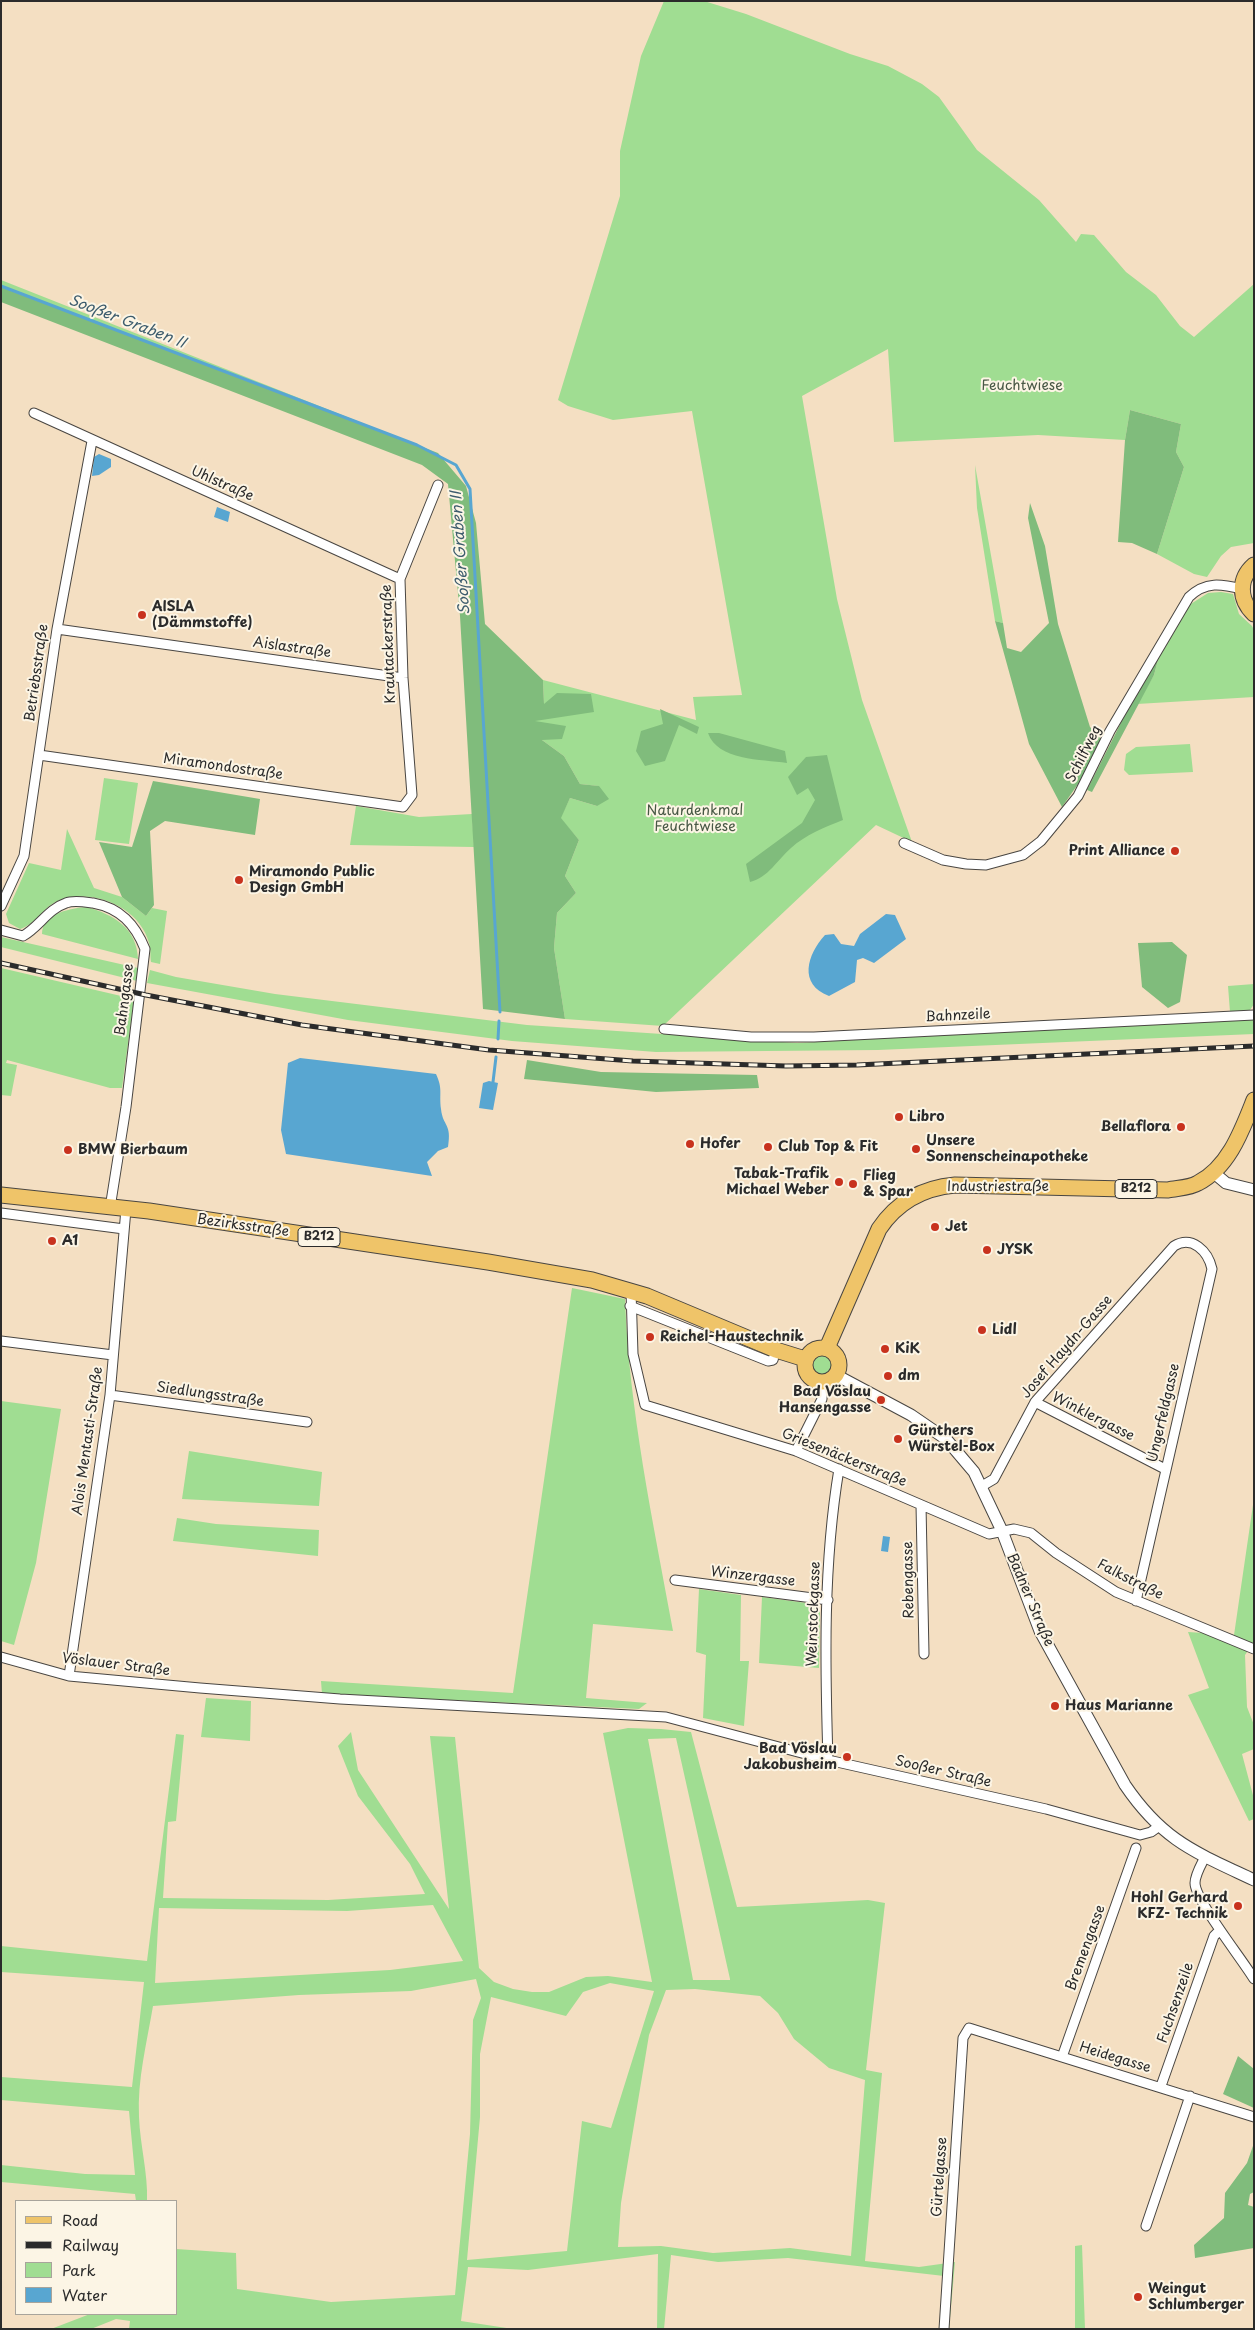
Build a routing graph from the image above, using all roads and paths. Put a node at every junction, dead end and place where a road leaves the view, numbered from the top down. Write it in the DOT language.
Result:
graph roads {
  1 [pos="34,413"];
  2 [pos="92,441"];
  3 [pos="438,485"];
  4 [pos="1254,565"];
  5 [pos="400,579"];
  6 [pos="1242,588"];
  7 [pos="1254,614"];
  8 [pos="57,629"];
  9 [pos="404,678"];
  10 [pos="39,755"];
  11 [pos="403,807"];
  12 [pos="904,843"];
  13 [pos="1,906"];
  14 [pos="1,930"];
  15 [pos="1254,1015"];
  16 [pos="664,1029"];
  17 [pos="1254,1100"];
  18 [pos="1214,1173"];
  19 [pos="1254,1190"];
  20 [pos="1,1195"];
  21 [pos="110,1208"];
  22 [pos="126,1209"];
  23 [pos="1,1213"];
  24 [pos="124,1229"];
  25 [pos="1190,1242"];
  26 [pos="631,1298"];
  27 [pos="1,1340"];
  28 [pos="827,1348"];
  29 [pos="113,1355"];
  30 [pos="805,1359"];
  31 [pos="830,1379"];
  32 [pos="110,1395"];
  33 [pos="1035,1402"];
  34 [pos="307,1422"];
  35 [pos="796,1451"];
  36 [pos="839,1469"];
  37 [pos="1165,1469"];
  38 [pos="982,1486"];
  39 [pos="921,1505"];
  40 [pos="1002,1531"];
  41 [pos="675,1580"];
  42 [pos="828,1600"];
  43 [pos="1136,1601"];
  44 [pos="1254,1649"];
  45 [pos="924,1654"];
  46 [pos="1,1657"];
  47 [pos="69,1676"];
  48 [pos="721,1733"];
  49 [pos="828,1760"];
  50 [pos="1158,1827"];
  51 [pos="1136,1848"];
  52 [pos="1205,1857"];
  53 [pos="1254,1880"];
  54 [pos="1220,1930"];
  55 [pos="1254,1979"];
  56 [pos="969,2028"];
  57 [pos="1062,2057"];
  58 [pos="1161,2086"];
  59 [pos="1190,2096"];
  60 [pos="1254,2117"];
  61 [pos="1146,2226"];
  62 [pos="944,2329"];
  1 -- 2 [label="street, Uhlstraße"];
  2 -- 5 [label="street, Uhlstraße"];
  2 -- 8 [label="street, Betriebsstraße"];
  3 -- 5 [label="street, Krautackerstraße"];
  4 -- 6 [label="main road"];
  5 -- 9 [label="street, Krautackerstraße"];
  6 -- 7 [label="main road"];
  6 -- 12 [label="street, Schilfweg"];
  8 -- 9 [label="street, Aislastraße"];
  8 -- 10 [label="street, Betriebsstraße"];
  9 -- 11 [label="street, Krautackerstraße"];
  10 -- 11 [label="street, Miramondostraße"];
  10 -- 13 [label="street, Betriebsstraße"];
  14 -- 21 [label="street, Bahngasse"];
  15 -- 16 [label="street, Bahnzeile"];
  17 -- 18 [label="main road, B212"];
  18 -- 19 [label="street"];
  18 -- 28 [label="main road, Industriestraße / B212"];
  20 -- 21 [label="main road, Bezirksstraße / B212"];
  21 -- 22 [label="main road, Bezirksstraße / B212"];
  22 -- 24 [label="street, Alois Mentasti-Straße"];
  22 -- 26 [label="main road, Bezirksstraße / B212"];
  23 -- 24 [label="street"];
  24 -- 29 [label="street, Alois Mentasti-Straße"];
  25 -- 33 [label="street, Josef Haydn-Gasse"];
  25 -- 37 [label="street, Ungerfeldgasse"];
  26 -- 30 [label="main road, B212"];
  26 -- 35 [label="street, Griesenäckerstraße"];
  27 -- 29 [label="street"];
  28 -- 30 [label="main road"];
  28 -- 31 [label="main road"];
  29 -- 32 [label="street, Alois Mentasti-Straße"];
  30 -- 31 [label="main road"];
  31 -- 35 [label="street"];
  31 -- 38 [label="street, Badner Straße"];
  32 -- 34 [label="street, Siedlungsstraße"];
  32 -- 47 [label="street, Alois Mentasti-Straße"];
  33 -- 37 [label="street, Winklergasse"];
  33 -- 38 [label="street, Josef Haydn-Gasse"];
  35 -- 36 [label="street, Griesenäckerstraße"];
  36 -- 39 [label="street, Griesenäckerstraße"];
  36 -- 42 [label="street, Weinstockgasse"];
  37 -- 43 [label="street, Ungerfeldgasse"];
  38 -- 40 [label="street, Badner Straße"];
  39 -- 40 [label="street, Griesenäckerstraße"];
  39 -- 45 [label="street, Rebengasse"];
  40 -- 43 [label="street, Falkstraße"];
  40 -- 50 [label="street, Badner Straße"];
  41 -- 42 [label="street, Winzergasse"];
  42 -- 49 [label="street, Weinstockgasse"];
  43 -- 44 [label="street, Falkstraße"];
  46 -- 47 [label="street, Vöslauer Straße"];
  47 -- 48 [label="street, Vöslauer Straße"];
  48 -- 49 [label="street, Sooßer Straße"];
  49 -- 50 [label="street, Sooßer Straße"];
  50 -- 52 [label="street, Badner Straße"];
  51 -- 57 [label="street, Bremengasse"];
  52 -- 53 [label="street, Badner Straße"];
  52 -- 54 [label="street"];
  54 -- 55 [label="street"];
  54 -- 58 [label="street, Fuchsenzeile"];
  56 -- 57 [label="street, Heidegasse"];
  56 -- 62 [label="street, Gürtelgasse"];
  57 -- 58 [label="street, Heidegasse"];
  58 -- 59 [label="street, Heidegasse"];
  59 -- 60 [label="street, Heidegasse"];
  59 -- 61 [label="street"];
}
